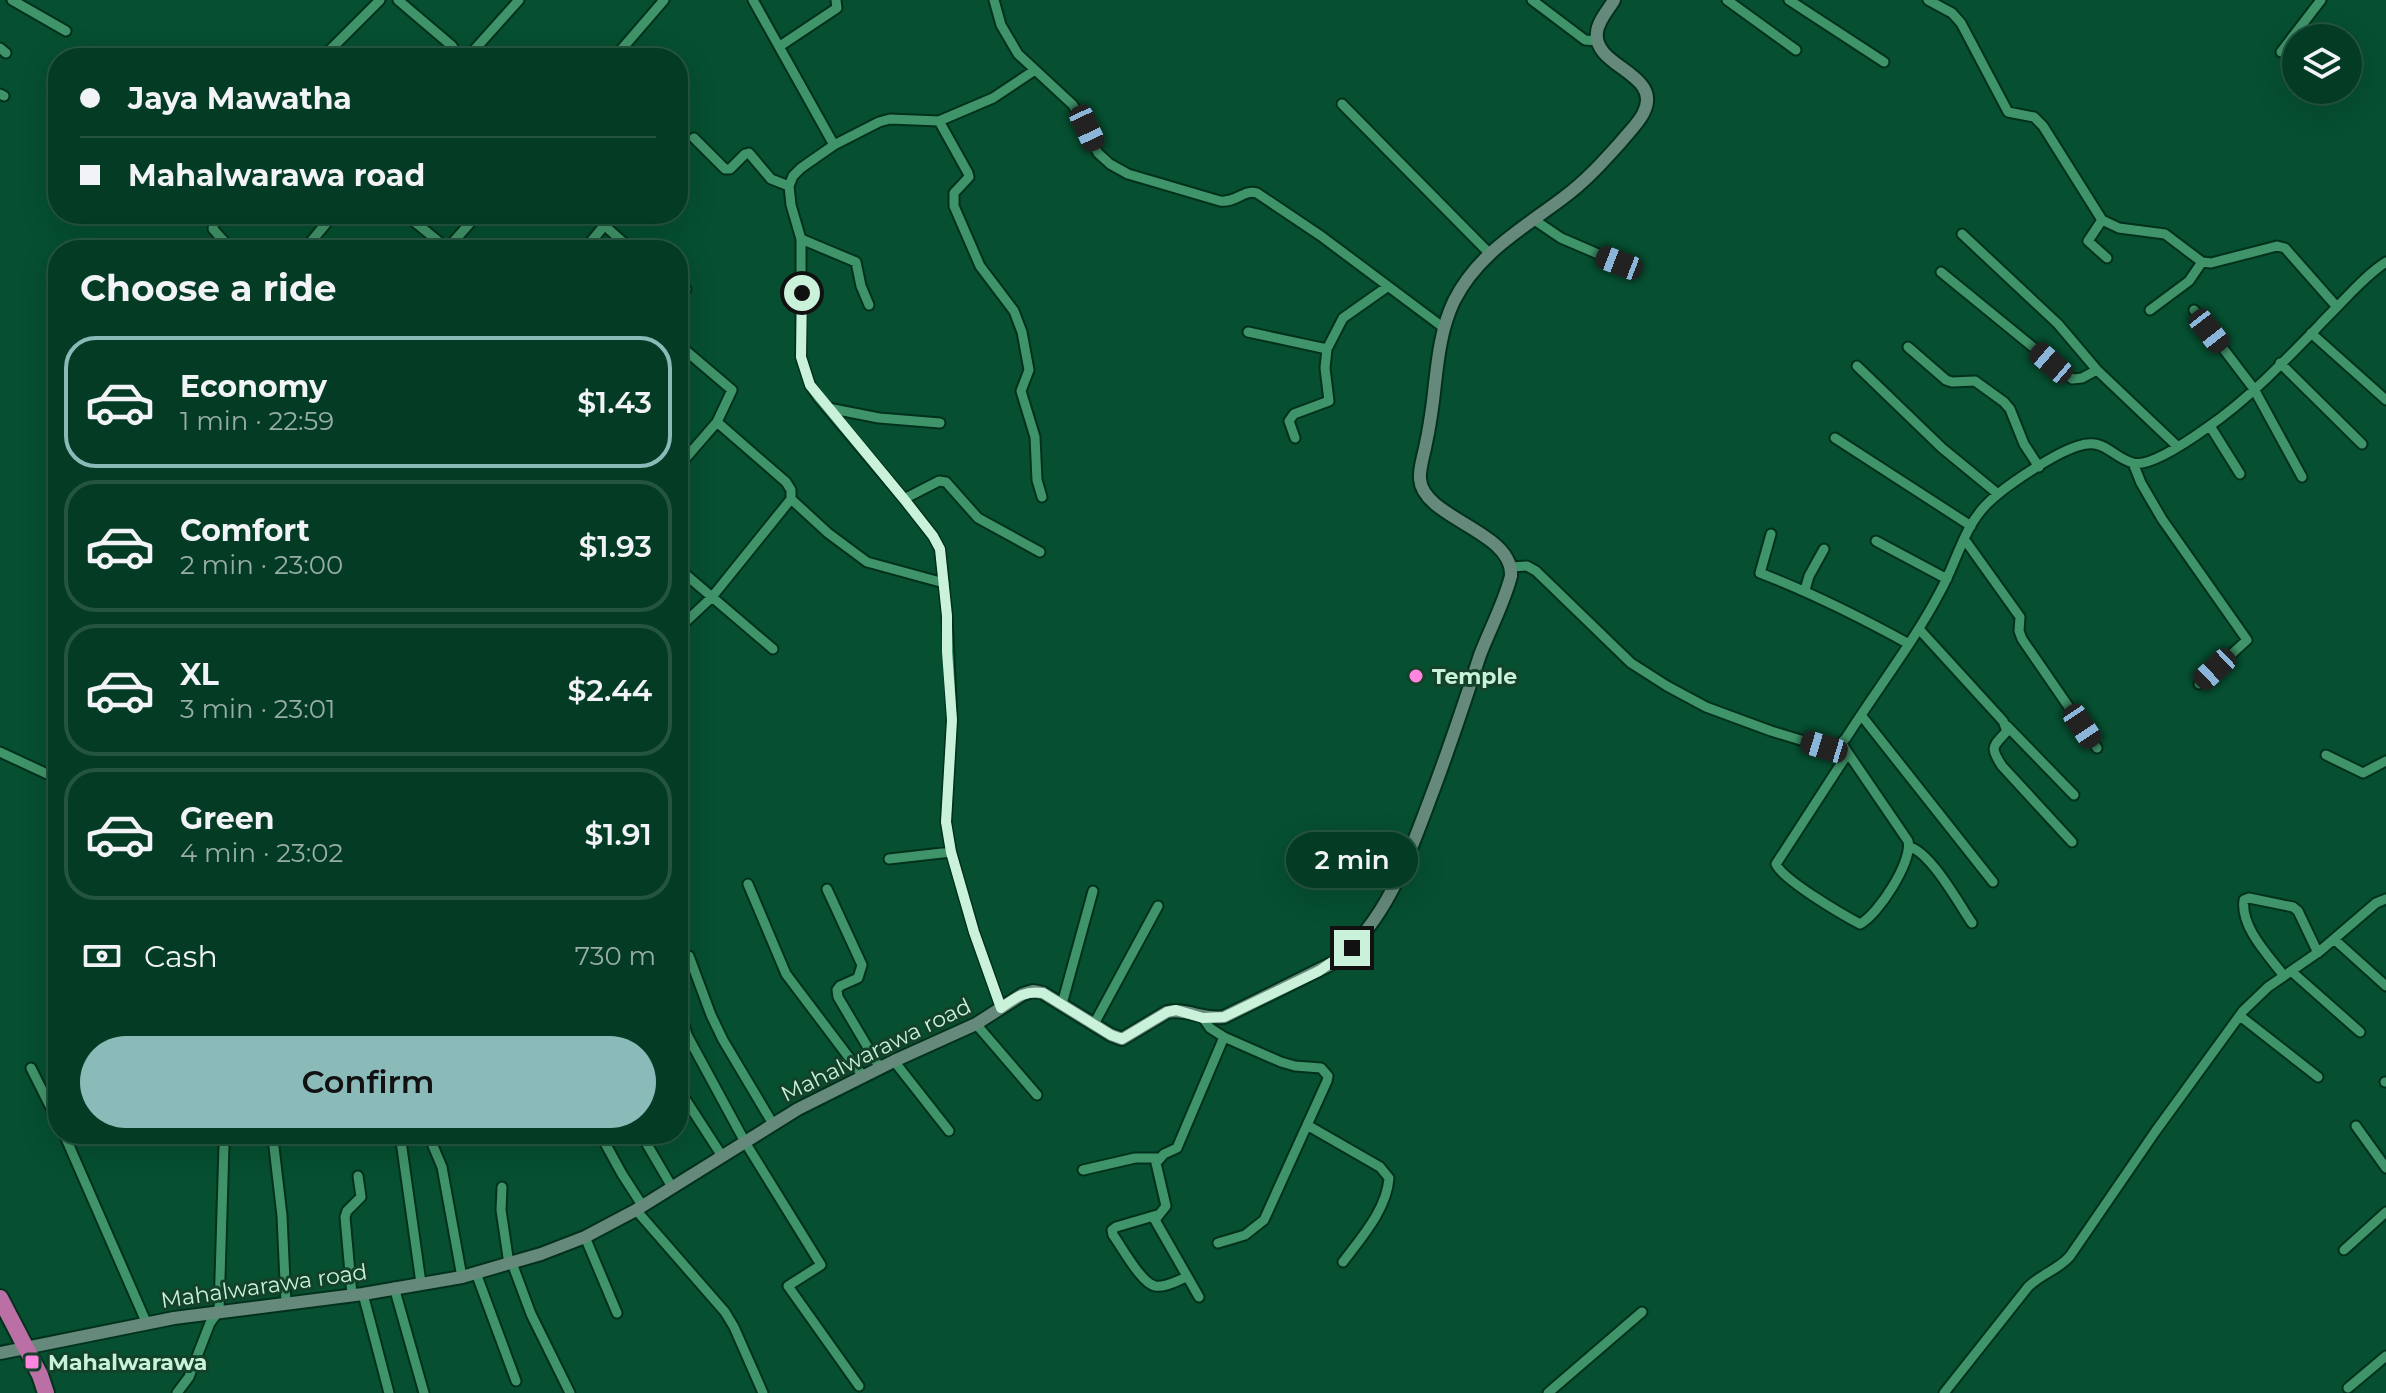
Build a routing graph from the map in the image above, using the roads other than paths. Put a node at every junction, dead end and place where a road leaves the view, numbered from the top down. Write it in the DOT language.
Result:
graph roads {
  1 [pos="12,0"];
  2 [pos="364,0"];
  3 [pos="398,0"];
  4 [pos="519,0"];
  5 [pos="664,0"];
  6 [pos="753,0"];
  7 [pos="836,0"];
  8 [pos="994,0"];
  9 [pos="1532,0"];
  10 [pos="1614,0"];
  11 [pos="1727,0"];
  12 [pos="1789,0"];
  13 [pos="1928,0"];
  14 [pos="2321,0"];
  15 [pos="377,4"];
  16 [pos="66,31"];
  17 [pos="1597,41"];
  18 [pos="780,46"];
  19 [pos="332,48"];
  20 [pos="453,48"];
  21 [pos="476,48"];
  22 [pos="623,48"];
  23 [pos="1796,50"];
  24 [pos="2281,52"];
  25 [pos="1884,62"];
  26 [pos="1035,70"];
  27 [pos="1342,104"];
  28 [pos="939,121"];
  29 [pos="694,138"];
  30 [pos="834,145"];
  31 [pos="789,186"];
  32 [pos="1533,219"];
  33 [pos="2102,220"];
  34 [pos="326,224"];
  35 [pos="417,224"];
  36 [pos="469,224"];
  37 [pos="605,226"];
  38 [pos="1962,234"];
  39 [pos="801,239"];
  40 [pos="312,240"];
  41 [pos="435,240"];
  42 [pos="456,240"];
  43 [pos="593,240"];
  44 [pos="621,240"];
  45 [pos="1489,253"];
  46 [pos="2107,258"];
  47 [pos="2202,262"];
  48 [pos="1619,263"];
  49 [pos="2385,265"];
  50 [pos="1941,272"];
  51 [pos="1387,287"];
  52 [pos="869,305"];
  53 [pos="2337,307"];
  54 [pos="2150,310"];
  55 [pos="2194,310"];
  56 [pos="1444,328"];
  57 [pos="1248,332"];
  58 [pos="2311,333"];
  59 [pos="1908,347"];
  60 [pos="1327,349"];
  61 [pos="688,353"];
  62 [pos="2280,363"];
  63 [pos="1857,366"];
  64 [pos="2097,370"];
  65 [pos="2254,389"];
  66 [pos="2386,400"];
  67 [pos="828,408"];
  68 [pos="717,422"];
  69 [pos="940,423"];
  70 [pos="2210,426"];
  71 [pos="1295,438"];
  72 [pos="1835,438"];
  73 [pos="2362,444"];
  74 [pos="2177,446"];
  75 [pos="688,455"];
  76 [pos="2133,463"];
  77 [pos="2039,467"];
  78 [pos="2240,474"];
  79 [pos="2302,477"];
  80 [pos="1998,494"];
  81 [pos="1042,497"];
  82 [pos="791,499"];
  83 [pos="904,499"];
  84 [pos="1971,526"];
  85 [pos="1771,534"];
  86 [pos="1965,540"];
  87 [pos="1876,541"];
  88 [pos="1824,549"];
  89 [pos="1040,552"];
  90 [pos="1512,567"];
  91 [pos="688,577"];
  92 [pos="1947,579"];
  93 [pos="944,583"];
  94 [pos="1805,590"];
  95 [pos="712,597"];
  96 [pos="688,620"];
  97 [pos="1919,629"];
  98 [pos="1909,644"];
  99 [pos="773,649"];
  100 [pos="2199,684"];
  101 [pos="1861,715"];
  102 [pos="2007,726"];
  103 [pos="1842,744"];
  104 [pos="2097,748"];
  105 [pos="0,752"];
  106 [pos="1848,753"];
  107 [pos="2326,755"];
  108 [pos="2386,761"];
  109 [pos="48,774"];
  110 [pos="2074,795"];
  111 [pos="2072,842"];
  112 [pos="1910,847"];
  113 [pos="951,852"];
  114 [pos="889,859"];
  115 [pos="1993,882"];
  116 [pos="748,884"];
  117 [pos="827,889"];
  118 [pos="1093,891"];
  119 [pos="2386,899"];
  120 [pos="1158,906"];
  121 [pos="1972,923"];
  122 [pos="2335,940"];
  123 [pos="2318,953"];
  124 [pos="689,956"];
  125 [pos="2287,974"];
  126 [pos="2386,986"];
  127 [pos="1062,1004"];
  128 [pos="1001,1008"];
  129 [pos="2240,1016"];
  130 [pos="1203,1018"];
  131 [pos="976,1024"];
  132 [pos="1094,1024"];
  133 [pos="2360,1032"];
  134 [pos="688,1037"];
  135 [pos="1224,1037"];
  136 [pos="894,1061"];
  137 [pos="31,1068"];
  138 [pos="880,1068"];
  139 [pos="863,1076"];
  140 [pos="2318,1077"];
  141 [pos="1037,1095"];
  142 [pos="48,1102"];
  143 [pos="688,1103"];
  144 [pos="773,1124"];
  145 [pos="1307,1125"];
  146 [pos="2356,1126"];
  147 [pos="949,1131"];
  148 [pos="745,1142"];
  149 [pos="69,1144"];
  150 [pos="224,1144"];
  151 [pos="401,1144"];
  152 [pos="432,1144"];
  153 [pos="606,1144"];
  154 [pos="647,1144"];
  155 [pos="274,1147"];
  156 [pos="722,1156"];
  157 [pos="1159,1158"];
  158 [pos="2386,1168"];
  159 [pos="1083,1170"];
  160 [pos="358,1176"];
  161 [pos="502,1187"];
  162 [pos="672,1187"];
  163 [pos="639,1208"];
  164 [pos="2386,1212"];
  165 [pos="1157,1215"];
  166 [pos="585,1237"];
  167 [pos="1218,1243"];
  168 [pos="2344,1250"];
  169 [pos="1343,1262"];
  170 [pos="510,1264"];
  171 [pos="476,1273"];
  172 [pos="462,1277"];
  173 [pos="1187,1277"];
  174 [pos="421,1283"];
  175 [pos="394,1287"];
  176 [pos="358,1294"];
  177 [pos="1199,1297"];
  178 [pos="0,1298"];
  179 [pos="286,1303"];
  180 [pos="219,1311"];
  181 [pos="1642,1312"];
  182 [pos="617,1313"];
  183 [pos="0,1315"];
  184 [pos="147,1324"];
  185 [pos="23,1349"];
  186 [pos="0,1353"];
  187 [pos="2386,1356"];
  188 [pos="516,1381"];
  189 [pos="859,1386"];
  190 [pos="2348,1388"];
  191 [pos="38,1393"];
  192 [pos="46,1393"];
  193 [pos="177,1393"];
  194 [pos="389,1393"];
  195 [pos="424,1393"];
  196 [pos="570,1393"];
  197 [pos="763,1393"];
  198 [pos="1548,1393"];
  199 [pos="1944,1393"];
  1 -- 16 [label="street"];
  2 -- 15 [label="street"];
  3 -- 20 [label="street"];
  4 -- 21 [label="street"];
  5 -- 22 [label="street"];
  6 -- 18 [label="street"];
  7 -- 18 [label="street"];
  8 -- 26 [label="street"];
  9 -- 17 [label="street"];
  10 -- 17 [label="street"];
  11 -- 23 [label="street"];
  12 -- 25 [label="street"];
  13 -- 33 [label="street"];
  14 -- 24 [label="street"];
  15 -- 19 [label="street"];
  17 -- 32 [label="street"];
  18 -- 30 [label="street"];
  26 -- 28 [label="street"];
  26 -- 51 [label="street"];
  27 -- 45 [label="street"];
  28 -- 30 [label="street"];
  28 -- 81 [label="street"];
  29 -- 31 [label="street"];
  30 -- 31 [label="street"];
  31 -- 39 [label="street"];
  32 -- 45 [label="street"];
  32 -- 48 [label="street"];
  33 -- 46 [label="street"];
  33 -- 47 [label="street"];
  34 -- 40 [label="street"];
  35 -- 41 [label="street"];
  36 -- 42 [label="street"];
  37 -- 43 [label="street"];
  37 -- 44 [label="street"];
  38 -- 64 [label="street"];
  39 -- 52 [label="street"];
  39 -- 67 [label="street"];
  45 -- 56 [label="street"];
  47 -- 53 [label="street"];
  47 -- 54 [label="street"];
  49 -- 53 [label="street"];
  50 -- 64 [label="street"];
  51 -- 56 [label="street"];
  51 -- 60 [label="street"];
  53 -- 58 [label="street"];
  55 -- 65 [label="street"];
  56 -- 90 [label="street"];
  57 -- 60 [label="street"];
  58 -- 62 [label="street"];
  58 -- 66 [label="street"];
  59 -- 77 [label="street"];
  60 -- 71 [label="street"];
  61 -- 68 [label="street"];
  62 -- 65 [label="street"];
  62 -- 73 [label="street"];
  63 -- 80 [label="street"];
  64 -- 74 [label="street"];
  65 -- 70 [label="street"];
  65 -- 79 [label="street"];
  67 -- 69 [label="street"];
  67 -- 83 [label="street"];
  68 -- 75 [label="street"];
  68 -- 82 [label="street"];
  70 -- 74 [label="street"];
  70 -- 78 [label="street"];
  72 -- 84 [label="street"];
  74 -- 76 [label="street"];
  76 -- 77 [label="street"];
  76 -- 100 [label="street"];
  77 -- 80 [label="street"];
  80 -- 84 [label="street"];
  82 -- 93 [label="street"];
  82 -- 95 [label="street"];
  83 -- 89 [label="street"];
  83 -- 93 [label="street"];
  84 -- 86 [label="street"];
  85 -- 94 [label="street"];
  86 -- 92 [label="street"];
  86 -- 104 [label="street"];
  87 -- 92 [label="street"];
  88 -- 94 [label="street"];
  90 -- 103 [label="street"];
  90 -- 130 [label="street, Mahalwarawa road"];
  91 -- 95 [label="street"];
  92 -- 97 [label="street"];
  93 -- 113 [label="street"];
  94 -- 98 [label="street"];
  95 -- 96 [label="street"];
  95 -- 99 [label="street"];
  97 -- 98 [label="street"];
  97 -- 102 [label="street"];
  98 -- 101 [label="street"];
  101 -- 103 [label="street"];
  101 -- 115 [label="street"];
  102 -- 110 [label="street"];
  102 -- 111 [label="street"];
  103 -- 106 [label="street"];
  105 -- 109 [label="street"];
  106 -- 112 [label="street"];
  106 -- 112 [label="street"];
  107 -- 108 [label="street"];
  112 -- 121 [label="street"];
  113 -- 114 [label="street"];
  113 -- 128 [label="street"];
  116 -- 139 [label="street"];
  117 -- 138 [label="street"];
  118 -- 127 [label="street"];
  119 -- 122 [label="street"];
  120 -- 132 [label="street"];
  122 -- 123 [label="street"];
  122 -- 126 [label="street"];
  123 -- 125 [label="street"];
  123 -- 125 [label="street"];
  124 -- 144 [label="street"];
  125 -- 129 [label="street"];
  125 -- 133 [label="street"];
  127 -- 128 [label="street, Mahalwarawa road"];
  127 -- 132 [label="street, Mahalwarawa road"];
  128 -- 131 [label="street, Mahalwarawa road"];
  129 -- 140 [label="street"];
  129 -- 199 [label="street"];
  130 -- 132 [label="street, Mahalwarawa road"];
  130 -- 135 [label="street"];
  131 -- 136 [label="street, Mahalwarawa road"];
  131 -- 141 [label="street"];
  134 -- 148 [label="street"];
  135 -- 145 [label="street"];
  135 -- 157 [label="street"];
  136 -- 138 [label="street, Mahalwarawa road"];
  136 -- 147 [label="street"];
  137 -- 142 [label="street"];
  138 -- 139 [label="street, Mahalwarawa road"];
  139 -- 144 [label="street, Mahalwarawa road"];
  143 -- 156 [label="street"];
  144 -- 148 [label="street, Mahalwarawa road"];
  145 -- 167 [label="street"];
  145 -- 169 [label="street"];
  146 -- 158 [label="street"];
  148 -- 156 [label="street, Mahalwarawa road"];
  148 -- 189 [label="street"];
  149 -- 184 [label="street"];
  150 -- 180 [label="street"];
  151 -- 174 [label="street"];
  152 -- 172 [label="street"];
  153 -- 163 [label="street"];
  154 -- 162 [label="street"];
  155 -- 179 [label="street"];
  156 -- 162 [label="street, Mahalwarawa road"];
  157 -- 159 [label="street"];
  157 -- 165 [label="street"];
  160 -- 176 [label="street"];
  161 -- 170 [label="street"];
  162 -- 163 [label="street, Mahalwarawa road"];
  163 -- 166 [label="street, Mahalwarawa road"];
  163 -- 197 [label="street"];
  164 -- 168 [label="street"];
  165 -- 173 [label="street"];
  165 -- 173 [label="street"];
  166 -- 170 [label="street, Mahalwarawa road"];
  166 -- 182 [label="street"];
  170 -- 171 [label="street, Mahalwarawa road"];
  170 -- 196 [label="street"];
  171 -- 172 [label="street, Mahalwarawa road"];
  171 -- 188 [label="street"];
  172 -- 174 [label="street, Mahalwarawa road"];
  173 -- 177 [label="street"];
  174 -- 175 [label="street, Mahalwarawa road"];
  175 -- 176 [label="street, Mahalwarawa road"];
  175 -- 195 [label="street"];
  176 -- 179 [label="street, Mahalwarawa road"];
  176 -- 194 [label="street"];
  178 -- 185 [label="highway"];
  179 -- 180 [label="street, Mahalwarawa road"];
  180 -- 184 [label="street, Mahalwarawa road"];
  180 -- 193 [label="street"];
  181 -- 198 [label="street"];
  183 -- 185 [label="highway"];
  184 -- 185 [label="street, Mahalwarawa road"];
  185 -- 186 [label="street, Mahalwarawa road"];
  185 -- 191 [label="highway"];
  185 -- 192 [label="highway"];
  187 -- 190 [label="street"];
}
